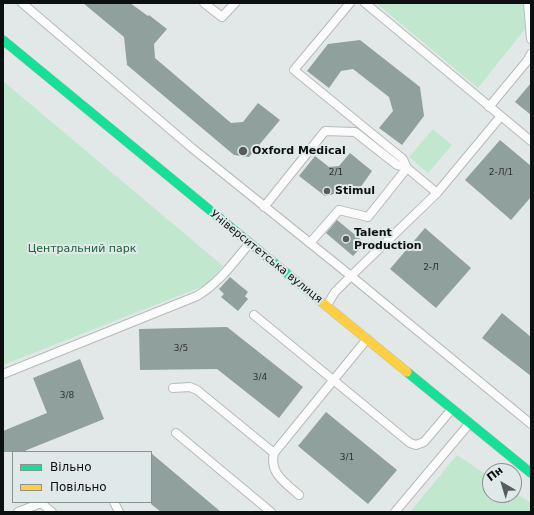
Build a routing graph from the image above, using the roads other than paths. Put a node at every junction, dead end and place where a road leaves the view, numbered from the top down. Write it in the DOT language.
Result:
graph roads {
  1 [pos="22,3"];
  2 [pos="204,3"];
  3 [pos="235,3"];
  4 [pos="350,3"];
  5 [pos="365,3"];
  6 [pos="528,3"];
  7 [pos="531,39"];
  8 [pos="3,40"];
  9 [pos="531,54"];
  10 [pos="489,107"];
  11 [pos="500,116"];
  12 [pos="531,141"];
  13 [pos="407,168"];
  14 [pos="437,194"];
  15 [pos="264,207"];
  16 [pos="249,243"];
  17 [pos="310,243"];
  18 [pos="351,276"];
  19 [pos="326,306"];
  20 [pos="254,315"];
  21 [pos="367,339"];
  22 [pos="3,374"];
  23 [pos="334,380"];
  24 [pos="173,388"];
  25 [pos="452,409"];
  26 [pos="469,423"];
  27 [pos="531,424"];
  28 [pos="176,433"];
  29 [pos="274,453"];
  30 [pos="530,470"];
  31 [pos="299,495"];
  32 [pos="114,503"];
  33 [pos="18,512"];
  34 [pos="52,512"];
  35 [pos="119,512"];
  36 [pos="271,512"];
  37 [pos="395,512"];
  1 -- 15 [label="lane"];
  2 -- 3 [label="lane"];
  4 -- 13 [label="lane"];
  5 -- 10 [label="lane"];
  6 -- 7 [label="lane"];
  8 -- 16 [label="main road, Університетська вулиця"];
  9 -- 10 [label="lane"];
  10 -- 11 [label="lane"];
  11 -- 12 [label="lane"];
  11 -- 14 [label="lane"];
  13 -- 14 [label="lane"];
  13 -- 15 [label="lane"];
  13 -- 17 [label="lane"];
  14 -- 18 [label="lane"];
  15 -- 17 [label="lane"];
  16 -- 19 [label="main road, Університетська вулиця"];
  16 -- 22 [label="lane"];
  17 -- 18 [label="lane"];
  18 -- 19 [label="lane"];
  18 -- 27 [label="lane"];
  19 -- 21 [label="main road, Університетська вулиця"];
  20 -- 23 [label="lane"];
  21 -- 23 [label="lane"];
  21 -- 25 [label="main road, Університетська вулиця"];
  23 -- 25 [label="lane"];
  23 -- 29 [label="lane"];
  24 -- 29 [label="lane"];
  25 -- 26 [label="main road, Університетська вулиця"];
  26 -- 30 [label="main road, Університетська вулиця"];
  26 -- 37 [label="lane"];
  28 -- 36 [label="lane"];
  29 -- 31 [label="lane"];
  32 -- 35 [label="lane"];
  33 -- 34 [label="lane"];
}
